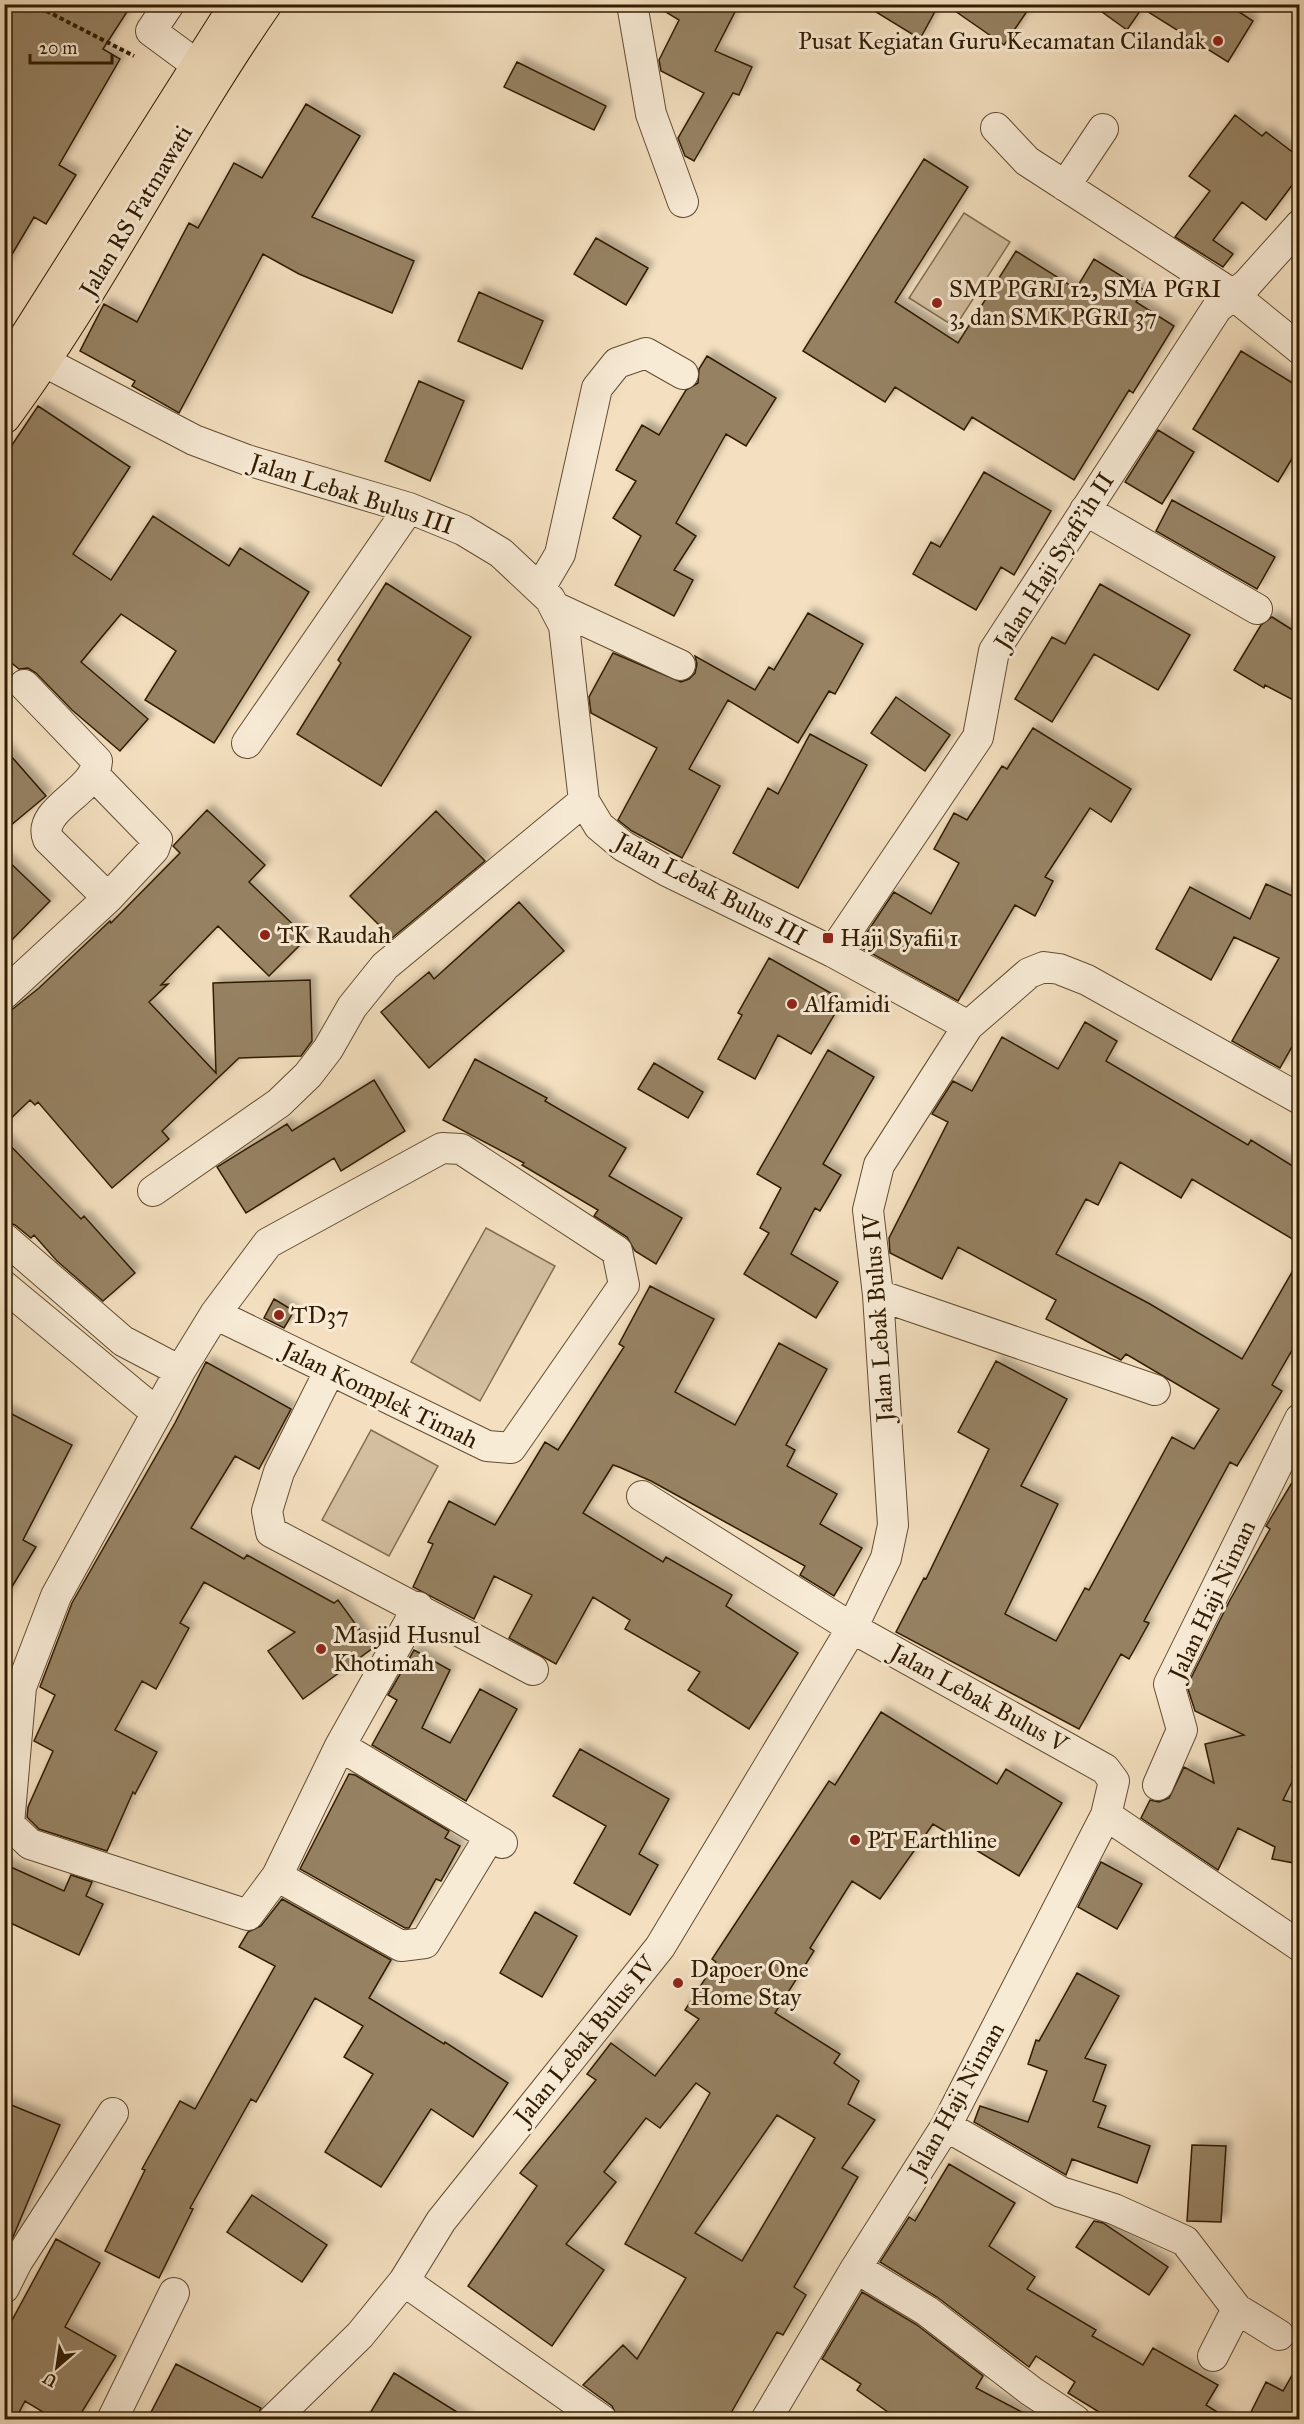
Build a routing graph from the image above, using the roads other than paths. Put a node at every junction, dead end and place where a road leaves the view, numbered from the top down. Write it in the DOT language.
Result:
graph roads {
  1 [pos="169,4"];
  2 [pos="237,4"];
  3 [pos="265,4"];
  4 [pos="632,4"];
  5 [pos="197,65"];
  6 [pos="996,128"];
  7 [pos="1103,129"];
  8 [pos="1065,186"];
  9 [pos="683,202"];
  10 [pos="1299,225"];
  11 [pos="1232,294"];
  12 [pos="1299,349"];
  13 [pos="45,362"];
  14 [pos="4,372"];
  15 [pos="683,374"];
  16 [pos="4,417"];
  17 [pos="409,508"];
  18 [pos="1085,510"];
  19 [pos="548,598"];
  20 [pos="1257,609"];
  21 [pos="680,665"];
  22 [pos="24,685"];
  23 [pos="247,743"];
  24 [pos="94,775"];
  25 [pos="584,801"];
  26 [pos="108,898"];
  27 [pos="833,952"];
  28 [pos="4,994"];
  29 [pos="968,1026"];
  30 [pos="1299,1099"];
  31 [pos="153,1191"];
  32 [pos="4,1238"];
  33 [pos="4,1286"];
  34 [pos="878,1295"];
  35 [pos="215,1314"];
  36 [pos="123,1341"];
  37 [pos="104,1368"];
  38 [pos="180,1371"];
  39 [pos="329,1372"];
  40 [pos="1155,1390"];
  41 [pos="157,1413"];
  42 [pos="1299,1419"];
  43 [pos="642,1496"];
  44 [pos="418,1607"];
  45 [pos="852,1628"];
  46 [pos="533,1670"];
  47 [pos="340,1746"];
  48 [pos="1106,1769"];
  49 [pos="1158,1785"];
  50 [pos="1106,1815"];
  51 [pos="277,1876"];
  52 [pos="1299,1946"];
  53 [pos="113,2113"];
  54 [pos="946,2126"];
  55 [pos="856,2268"];
  56 [pos="404,2281"];
  57 [pos="4,2288"];
  58 [pos="174,2293"];
  59 [pos="1237,2309"];
  60 [pos="1279,2335"];
  61 [pos="1213,2356"];
  62 [pos="112,2420"];
  63 [pos="273,2420"];
  64 [pos="602,2420"];
  65 [pos="766,2420"];
  66 [pos="1075,2420"];
  1 -- 5 [label="street"];
  2 -- 5 [label="main road, Jalan RS Fatmawati"];
  3 -- 13 [label="main road, Jalan RS Fatmawati"];
  4 -- 9 [label="street"];
  5 -- 14 [label="main road, Jalan RS Fatmawati"];
  6 -- 8 [label="street"];
  7 -- 8 [label="street"];
  8 -- 11 [label="street"];
  10 -- 11 [label="street, Jalan Haji Syafi'ih II"];
  11 -- 12 [label="street"];
  11 -- 18 [label="street, Jalan Haji Syafi'ih II"];
  13 -- 16 [label="main road, Jalan RS Fatmawati"];
  13 -- 17 [label="street, Jalan Lebak Bulus III"];
  15 -- 19 [label="street"];
  17 -- 19 [label="street, Jalan Lebak Bulus III"];
  17 -- 23 [label="street"];
  18 -- 20 [label="street"];
  18 -- 27 [label="street, Jalan Haji Syafi'ih II"];
  19 -- 21 [label="street"];
  19 -- 25 [label="street, Jalan Lebak Bulus III"];
  22 -- 24 [label="street"];
  24 -- 26 [label="street"];
  24 -- 26 [label="street"];
  25 -- 27 [label="street, Jalan Lebak Bulus III"];
  25 -- 31 [label="street"];
  26 -- 28 [label="street"];
  27 -- 29 [label="street, Jalan Lebak Bulus III"];
  29 -- 30 [label="street"];
  29 -- 34 [label="street, Jalan Lebak Bulus IV"];
  32 -- 36 [label="street"];
  33 -- 37 [label="street"];
  34 -- 40 [label="street"];
  34 -- 45 [label="street, Jalan Lebak Bulus IV"];
  35 -- 38 [label="street, Jalan Komplek Timah"];
  35 -- 39 [label="street, Jalan Komplek Timah"];
  35 -- 39 [label="street, Jalan Komplek Timah"];
  36 -- 37 [label="street"];
  36 -- 38 [label="street"];
  37 -- 41 [label="street"];
  38 -- 41 [label="street, Jalan Komplek Timah"];
  39 -- 44 [label="street"];
  41 -- 51 [label="street, Jalan Komplek Timah"];
  42 -- 49 [label="street, Jalan Haji Niman"];
  43 -- 45 [label="street"];
  44 -- 46 [label="street"];
  44 -- 47 [label="street, Jalan Komplek Timah"];
  45 -- 48 [label="street, Jalan Lebak Bulus V"];
  45 -- 56 [label="street, Jalan Lebak Bulus IV"];
  47 -- 51 [label="street, Jalan Komplek Timah"];
  47 -- 51 [label="street"];
  48 -- 50 [label="street, Jalan Haji Niman"];
  50 -- 52 [label="street"];
  50 -- 54 [label="street, Jalan Haji Niman"];
  53 -- 57 [label="street"];
  54 -- 55 [label="street, Jalan Haji Niman"];
  54 -- 59 [label="street"];
  55 -- 65 [label="street, Jalan Haji Niman"];
  55 -- 66 [label="street"];
  56 -- 63 [label="street, Jalan Lebak Bulus IV"];
  56 -- 64 [label="street"];
  58 -- 62 [label="street"];
  59 -- 60 [label="street"];
  59 -- 61 [label="street"];
}
